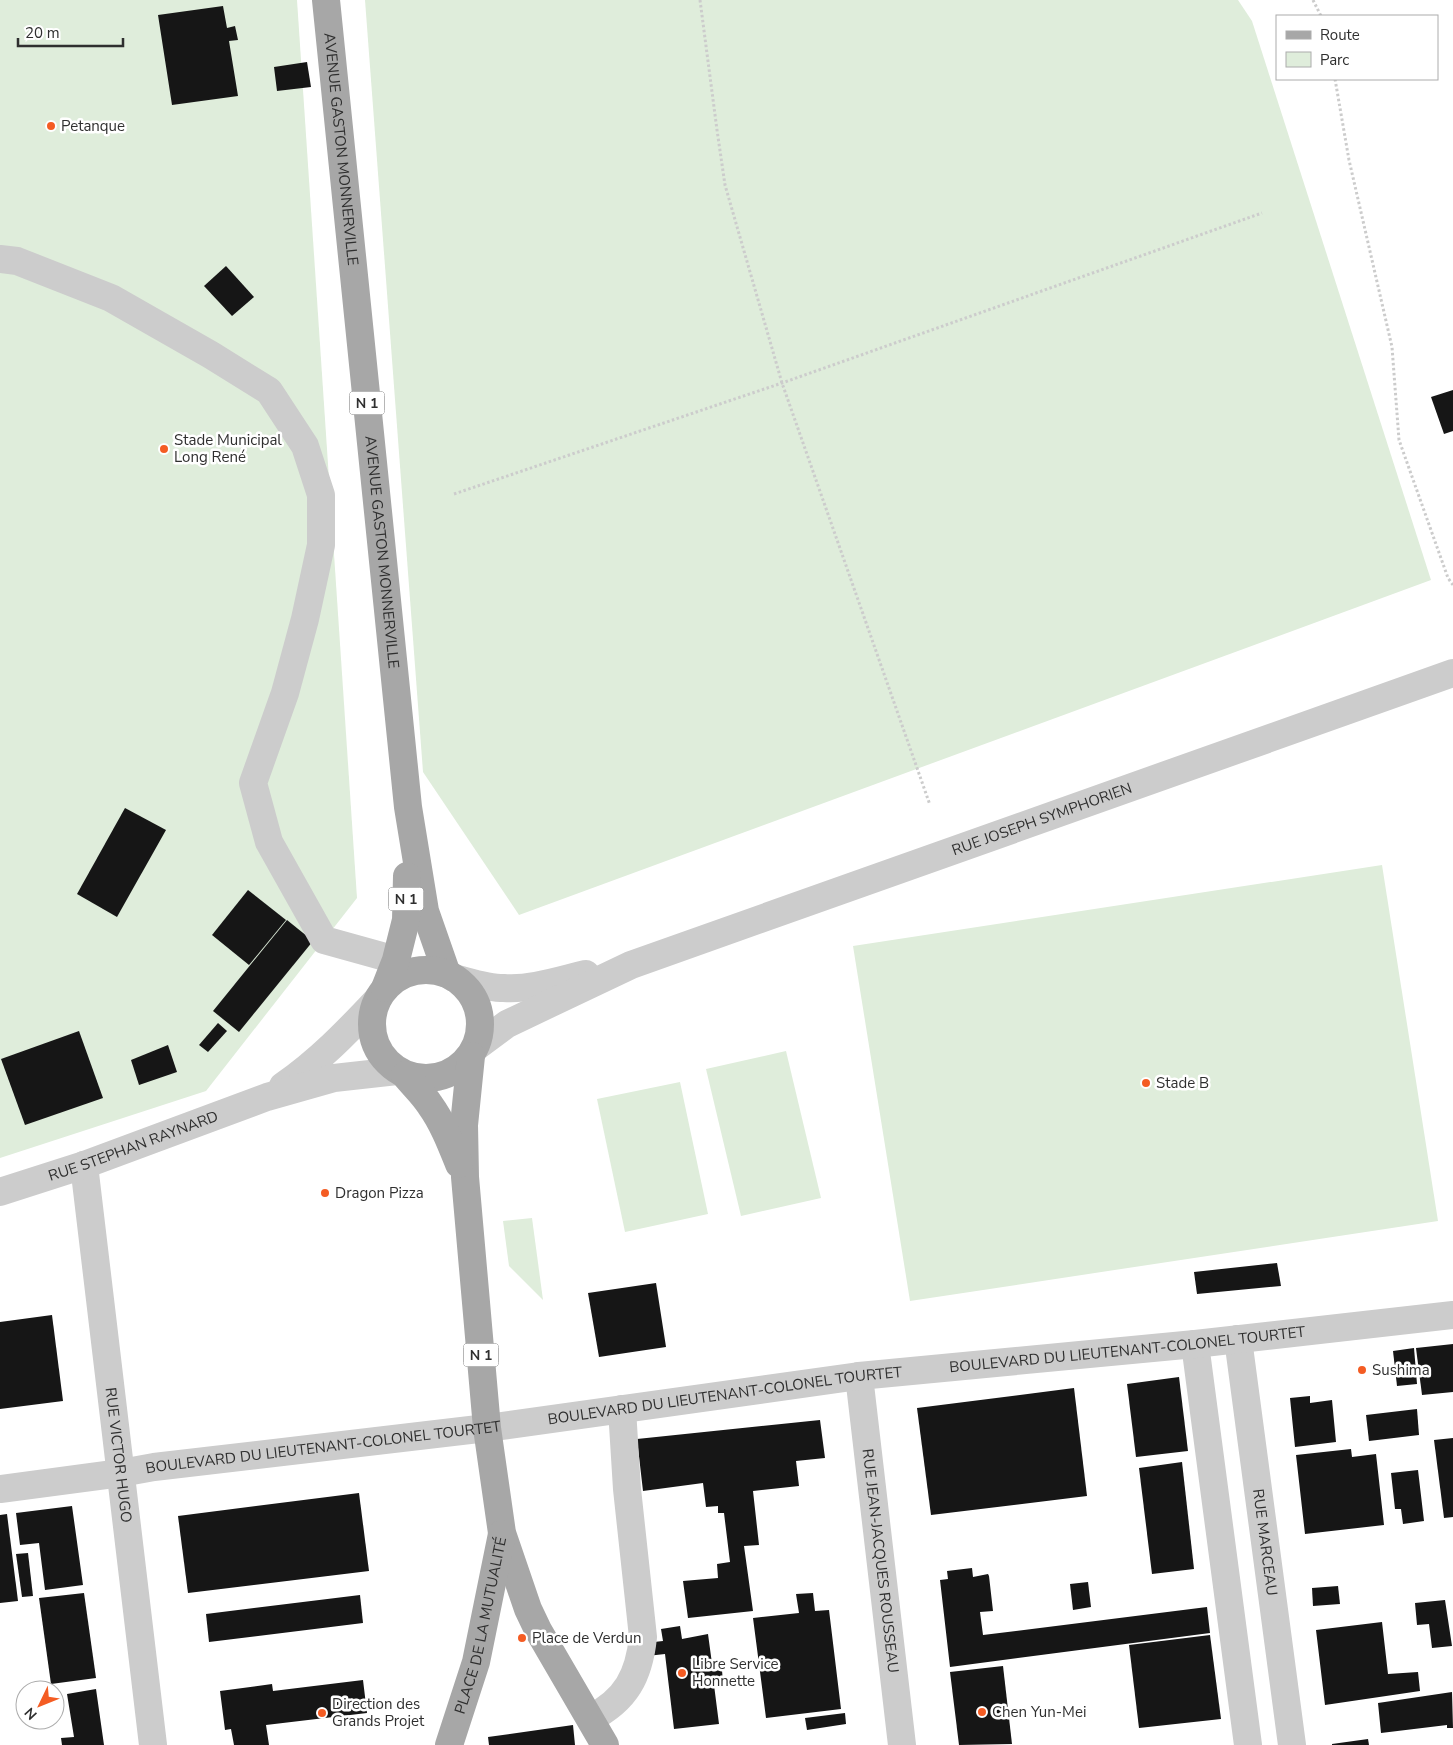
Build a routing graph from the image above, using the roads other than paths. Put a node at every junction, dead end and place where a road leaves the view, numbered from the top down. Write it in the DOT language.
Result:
graph roads {
  1 [pos="326,0"];
  2 [pos="0,259"];
  3 [pos="1453,673"];
  4 [pos="408,807"];
  5 [pos="396,960"];
  6 [pos="631,965"];
  7 [pos="450,976"];
  8 [pos="381,994"];
  9 [pos="473,1051"];
  10 [pos="401,1073"];
  11 [pos="267,1097"];
  12 [pos="84,1165"];
  13 [pos="465,1177"];
  14 [pos="0,1192"];
  15 [pos="1453,1315"];
  16 [pos="1238,1339"];
  17 [pos="1195,1344"];
  18 [pos="858,1376"];
  19 [pos="622,1409"];
  20 [pos="487,1428"];
  21 [pos="120,1473"];
  22 [pos="0,1489"];
  23 [pos="502,1532"];
  24 [pos="590,1718"];
  25 [pos="153,1745"];
  26 [pos="450,1745"];
  27 [pos="605,1745"];
  28 [pos="902,1745"];
  29 [pos="1248,1745"];
  30 [pos="1292,1745"];
  1 -- 4 [label="main road, AVENUE GASTON MONNERVILLE / N 1"];
  2 -- 5 [label="street"];
  3 -- 6 [label="street, RUE JOSEPH SYMPHORIEN"];
  4 -- 5 [label="main road, AVENUE GASTON MONNERVILLE / N 1"];
  4 -- 7 [label="main road, AVENUE GASTON MONNERVILLE / N 1"];
  5 -- 8 [label="main road, AVENUE GASTON MONNERVILLE / N 1"];
  6 -- 7 [label="street, RUE JOSEPH SYMPHORIEN"];
  6 -- 9 [label="street, RUE JOSEPH SYMPHORIEN"];
  7 -- 8 [label="main road"];
  7 -- 9 [label="main road, N 1"];
  8 -- 10 [label="main road, N 1"];
  8 -- 11 [label="street, RUE STEPHAN RAYNARD"];
  9 -- 10 [label="main road"];
  9 -- 13 [label="main road, N 1"];
  10 -- 11 [label="street, RUE STEPHAN RAYNARD"];
  10 -- 13 [label="main road, N 1"];
  11 -- 12 [label="street, RUE STEPHAN RAYNARD"];
  12 -- 14 [label="street, RUE STEPHAN RAYNARD"];
  12 -- 21 [label="street, RUE VICTOR HUGO"];
  13 -- 20 [label="main road, N 1"];
  15 -- 16 [label="street, BOULEVARD DU LIEUTENANT-COLONEL TOURTET"];
  16 -- 17 [label="street, BOULEVARD DU LIEUTENANT-COLONEL TOURTET"];
  16 -- 30 [label="street, RUE MARCEAU"];
  17 -- 18 [label="street, BOULEVARD DU LIEUTENANT-COLONEL TOURTET"];
  17 -- 29 [label="street"];
  18 -- 19 [label="street, BOULEVARD DU LIEUTENANT-COLONEL TOURTET"];
  18 -- 28 [label="street, RUE JEAN-JACQUES ROUSSEAU"];
  19 -- 20 [label="street, BOULEVARD DU LIEUTENANT-COLONEL TOURTET"];
  19 -- 24 [label="street"];
  20 -- 21 [label="street, BOULEVARD DU LIEUTENANT-COLONEL TOURTET"];
  20 -- 23 [label="main road, N 1"];
  21 -- 22 [label="street, BOULEVARD DU LIEUTENANT-COLONEL TOURTET"];
  21 -- 25 [label="street, RUE VICTOR HUGO"];
  23 -- 24 [label="main road, PLACE DE LA MUTUALITÉ / N 1"];
  23 -- 26 [label="main road, PLACE DE LA MUTUALITÉ / N 1"];
  24 -- 27 [label="main road, PLACE DE LA MUTUALITÉ / N 1"];
}
